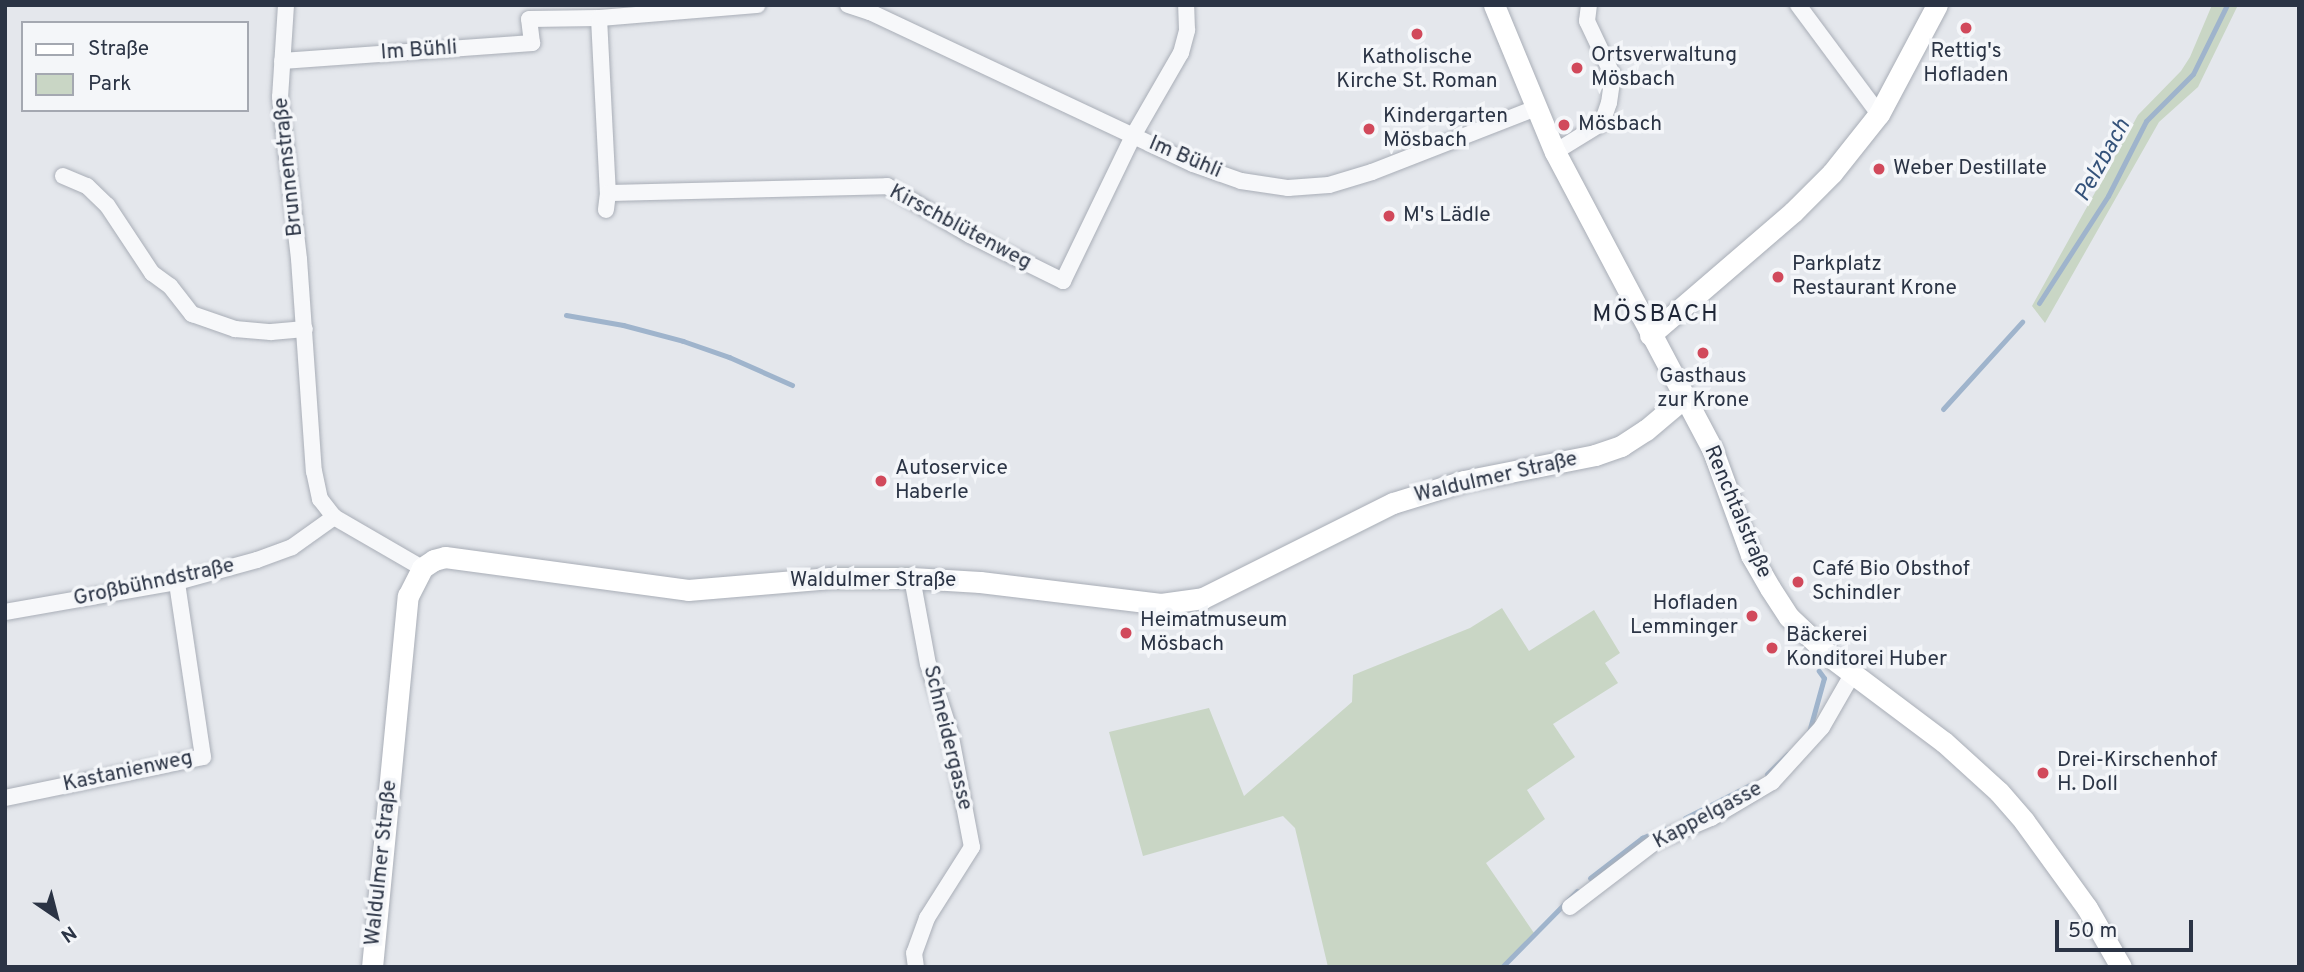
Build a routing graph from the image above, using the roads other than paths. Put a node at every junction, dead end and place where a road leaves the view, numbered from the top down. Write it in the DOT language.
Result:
graph roads {
  1 [pos="286,5"];
  2 [pos="757,5"];
  3 [pos="848,5"];
  4 [pos="1186,5"];
  5 [pos="1494,5"];
  6 [pos="1589,5"];
  7 [pos="1798,5"];
  8 [pos="1937,5"];
  9 [pos="871,8"];
  10 [pos="528,12"];
  11 [pos="599,18"];
  12 [pos="282,61"];
  13 [pos="1536,108"];
  14 [pos="1879,114"];
  15 [pos="1133,136"];
  16 [pos="1555,152"];
  17 [pos="63,176"];
  18 [pos="608,193"];
  19 [pos="606,210"];
  20 [pos="305,329"];
  21 [pos="1650,335"];
  22 [pos="1685,397"];
  23 [pos="334,517"];
  24 [pos="422,568"];
  25 [pos="912,578"];
  26 [pos="177,582"];
  27 [pos="5,612"];
  28 [pos="1853,673"];
  29 [pos="5,798"];
  30 [pos="1570,907"];
  31 [pos="372,967"];
  32 [pos="916,967"];
  33 [pos="2121,967"];
  1 -- 12 [label="street, Brunnenstraße"];
  2 -- 11 [label="street, Im Bühli"];
  3 -- 9 [label="street, Im Bühli"];
  4 -- 15 [label="street"];
  5 -- 13 [label="street, Renchtalstraße"];
  6 -- 16 [label="street"];
  7 -- 14 [label="street"];
  8 -- 14 [label="street"];
  9 -- 15 [label="street, Im Bühli"];
  10 -- 11 [label="street, Im Bühli"];
  10 -- 12 [label="street, Im Bühli"];
  11 -- 18 [label="street"];
  12 -- 20 [label="street, Brunnenstraße"];
  13 -- 15 [label="street, Im Bühli"];
  13 -- 16 [label="street, Renchtalstraße"];
  14 -- 21 [label="street"];
  15 -- 18 [label="street, Kirschblütenweg"];
  16 -- 21 [label="street, Renchtalstraße"];
  17 -- 20 [label="street"];
  18 -- 19 [label="street"];
  20 -- 23 [label="street, Brunnenstraße"];
  21 -- 22 [label="street, Renchtalstraße"];
  22 -- 25 [label="street, Waldulmer Straße"];
  22 -- 28 [label="street, Renchtalstraße"];
  23 -- 24 [label="street"];
  23 -- 26 [label="street, Großbühndstraße"];
  24 -- 25 [label="street, Waldulmer Straße"];
  24 -- 31 [label="street, Waldulmer Straße"];
  25 -- 32 [label="street, Schneidergasse"];
  26 -- 27 [label="street, Großbühndstraße"];
  26 -- 29 [label="street, Kastanienweg"];
  28 -- 30 [label="street, Kappelgasse"];
  28 -- 33 [label="street, Renchtalstraße"];
}
